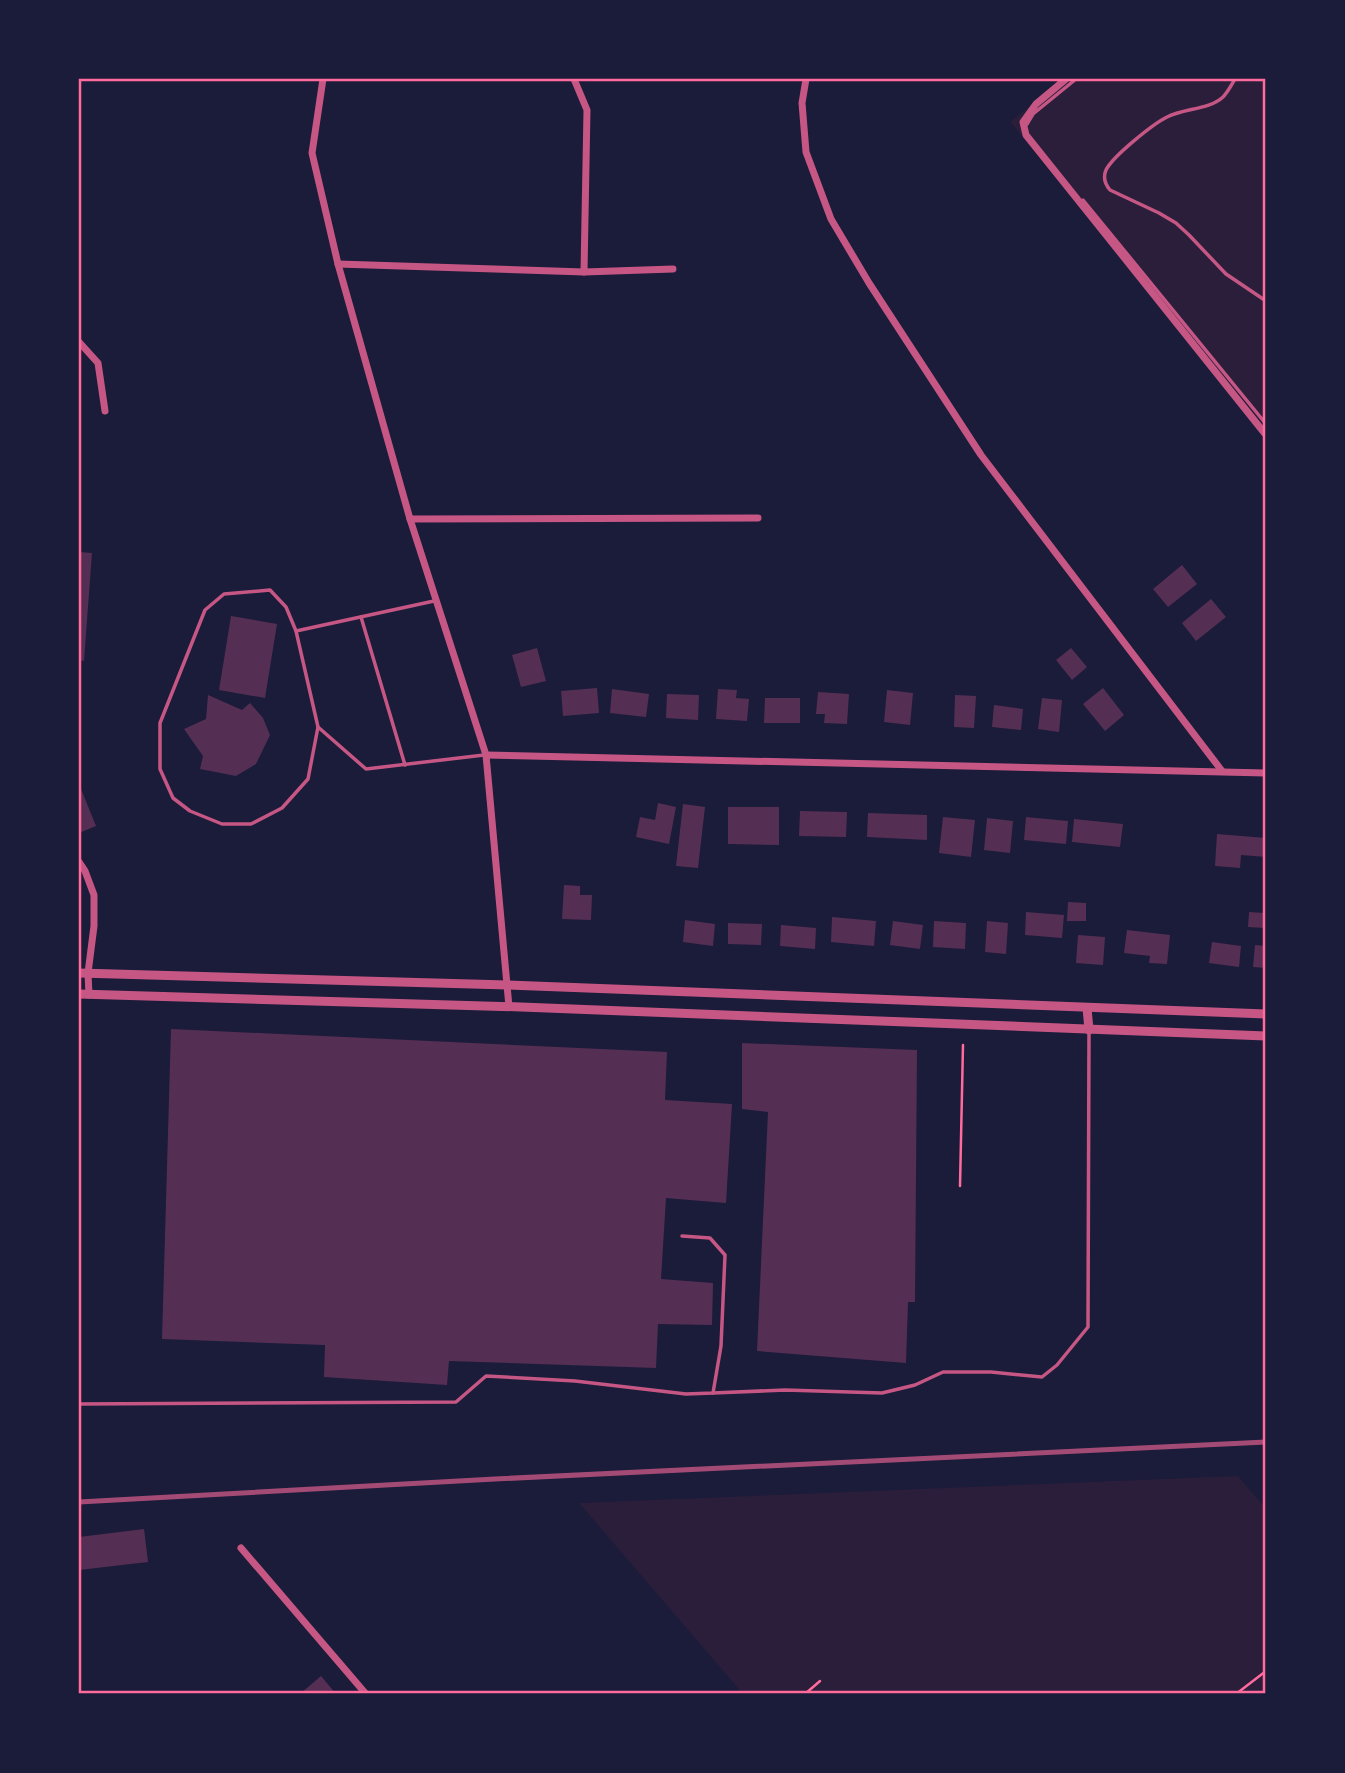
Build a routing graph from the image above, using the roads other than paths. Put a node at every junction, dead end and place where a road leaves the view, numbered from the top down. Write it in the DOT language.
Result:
graph roads {
  1 [pos="323,79"];
  2 [pos="574,79"];
  3 [pos="806,79"];
  4 [pos="1066,79"];
  5 [pos="1076,79"];
  6 [pos="1235,79"];
  7 [pos="338,264"];
  8 [pos="673,269"];
  9 [pos="584,272"];
  10 [pos="1266,301"];
  11 [pos="79,342"];
  12 [pos="105,411"];
  13 [pos="1266,424"];
  14 [pos="1266,435"];
  15 [pos="758,518"];
  16 [pos="410,519"];
  17 [pos="436,601"];
  18 [pos="361,617"];
  19 [pos="296,631"];
  20 [pos="318,727"];
  21 [pos="486,755"];
  22 [pos="405,765"];
  23 [pos="1222,771"];
  24 [pos="1266,773"];
  25 [pos="79,862"];
  26 [pos="83,973"];
  27 [pos="508,985"];
  28 [pos="79,994"];
  29 [pos="89,995"];
  30 [pos="509,1007"];
  31 [pos="1087,1008"];
  32 [pos="1266,1014"];
  33 [pos="1089,1030"];
  34 [pos="1266,1036"];
  35 [pos="682,1236"];
  36 [pos="713,1393"];
  37 [pos="79,1404"];
  38 [pos="241,1548"];
  39 [pos="366,1694"];
  1 -- 7 [label="street"];
  2 -- 9 [label="street"];
  3 -- 23 [label="street"];
  4 -- 14 [label="street"];
  5 -- 13 [label="lane"];
  6 -- 10 [label="lane"];
  7 -- 9 [label="street"];
  7 -- 16 [label="street"];
  8 -- 9 [label="street"];
  11 -- 12 [label="street"];
  15 -- 16 [label="street"];
  16 -- 17 [label="street"];
  17 -- 18 [label="lane"];
  17 -- 21 [label="street"];
  18 -- 19 [label="lane"];
  18 -- 22 [label="lane"];
  19 -- 20 [label="lane"];
  19 -- 20 [label="lane"];
  20 -- 22 [label="lane"];
  21 -- 22 [label="lane"];
  21 -- 23 [label="street"];
  21 -- 27 [label="street"];
  23 -- 24 [label="street"];
  25 -- 26 [label="street"];
  26 -- 27 [label="street"];
  26 -- 29 [label="street"];
  27 -- 30 [label="street"];
  27 -- 31 [label="street"];
  28 -- 29 [label="street"];
  29 -- 30 [label="street"];
  30 -- 33 [label="street"];
  31 -- 32 [label="street"];
  31 -- 33 [label="street"];
  33 -- 34 [label="street"];
  33 -- 36 [label="lane"];
  35 -- 36 [label="lane"];
  36 -- 37 [label="lane"];
  38 -- 39 [label="street"];
}
